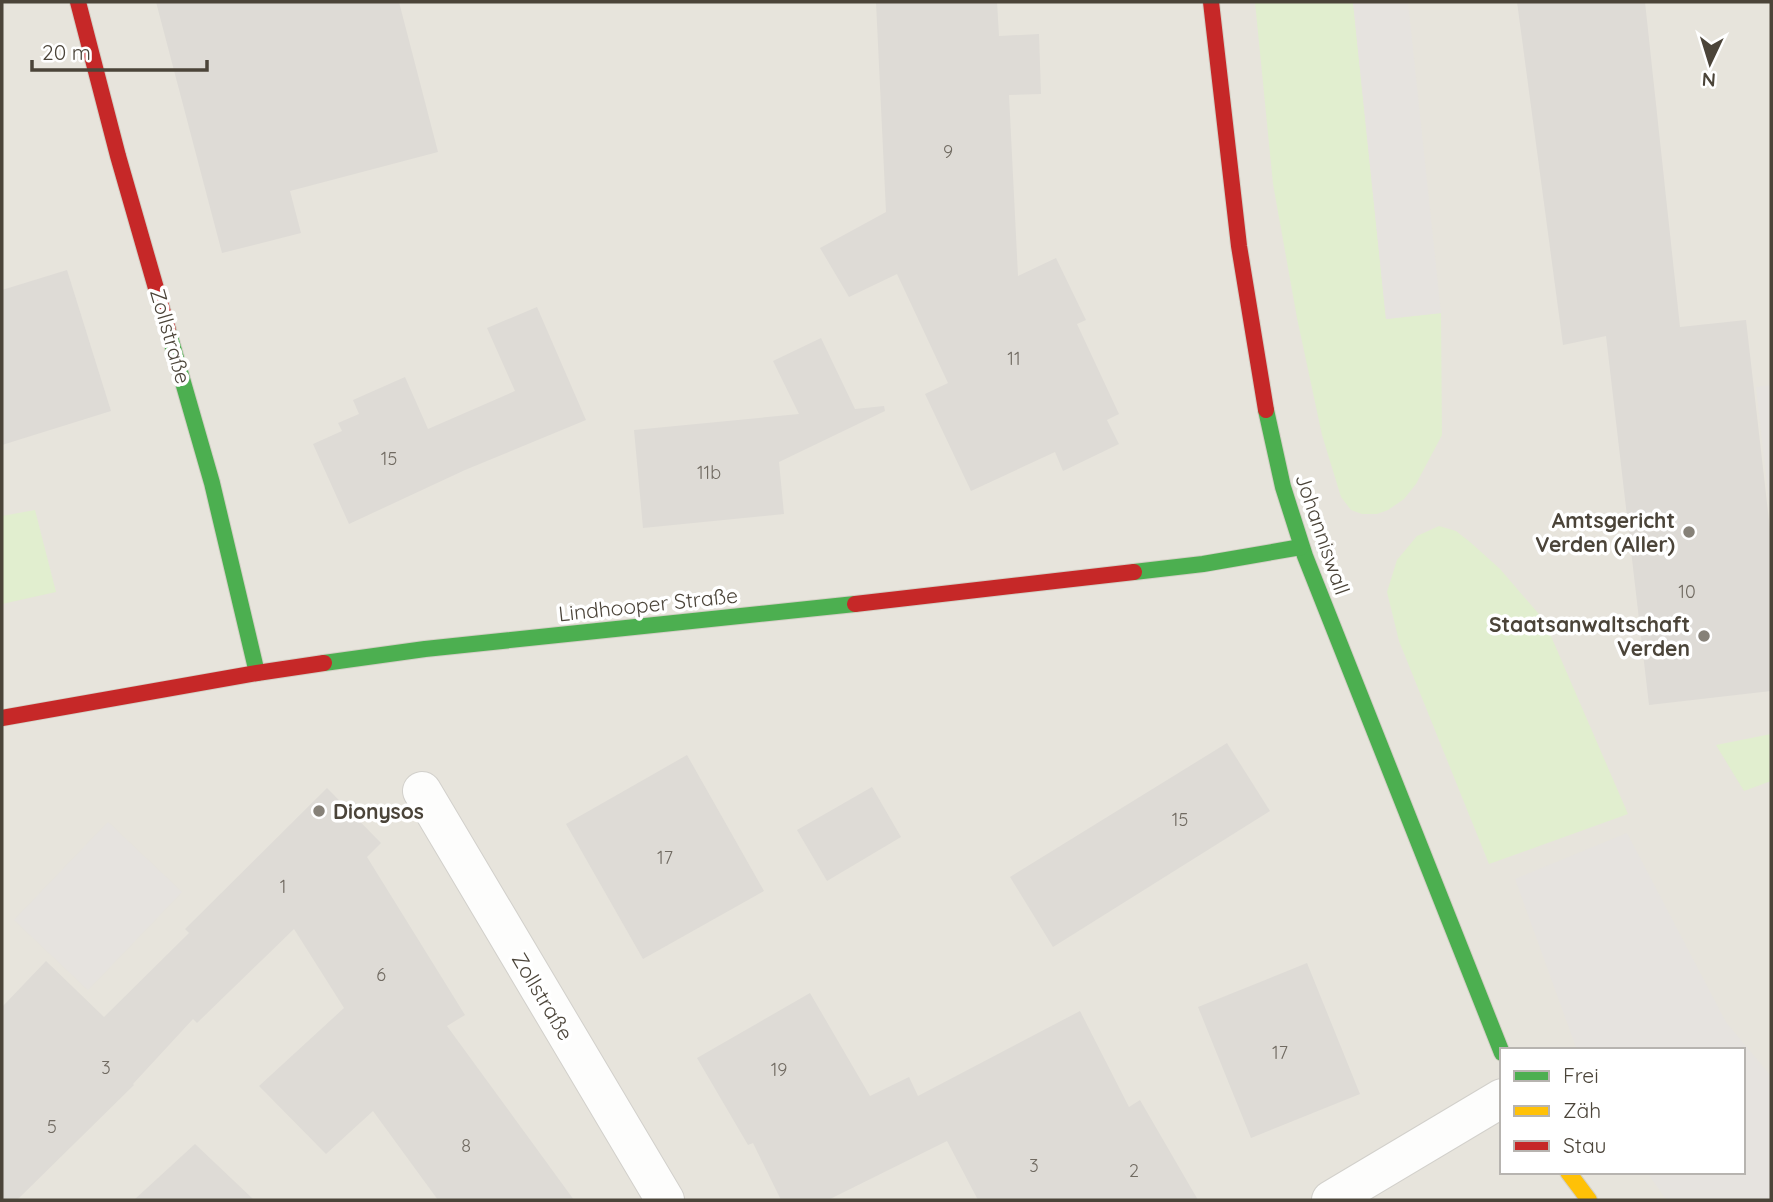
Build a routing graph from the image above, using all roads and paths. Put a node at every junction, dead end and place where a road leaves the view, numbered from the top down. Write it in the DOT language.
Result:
graph roads {
  1 [pos="78,2"];
  2 [pos="1211,2"];
  3 [pos="1301,547"];
  4 [pos="257,673"];
  5 [pos="2,718"];
  6 [pos="422,791"];
  7 [pos="1500,1048"];
  8 [pos="1500,1099"];
  9 [pos="1570,1174"];
  10 [pos="665,1200"];
  11 [pos="1331,1200"];
  12 [pos="1590,1200"];
  1 -- 4 [label="main road, Zollstraße"];
  2 -- 3 [label="main road, Johanniswall"];
  3 -- 4 [label="main road, Lindhooper Straße"];
  3 -- 7 [label="main road, Johanniswall"];
  4 -- 5 [label="main road, Lindhooper Straße"];
  6 -- 10 [label="street, Zollstraße"];
  8 -- 11 [label="street"];
  9 -- 12 [label="main road"];
}
